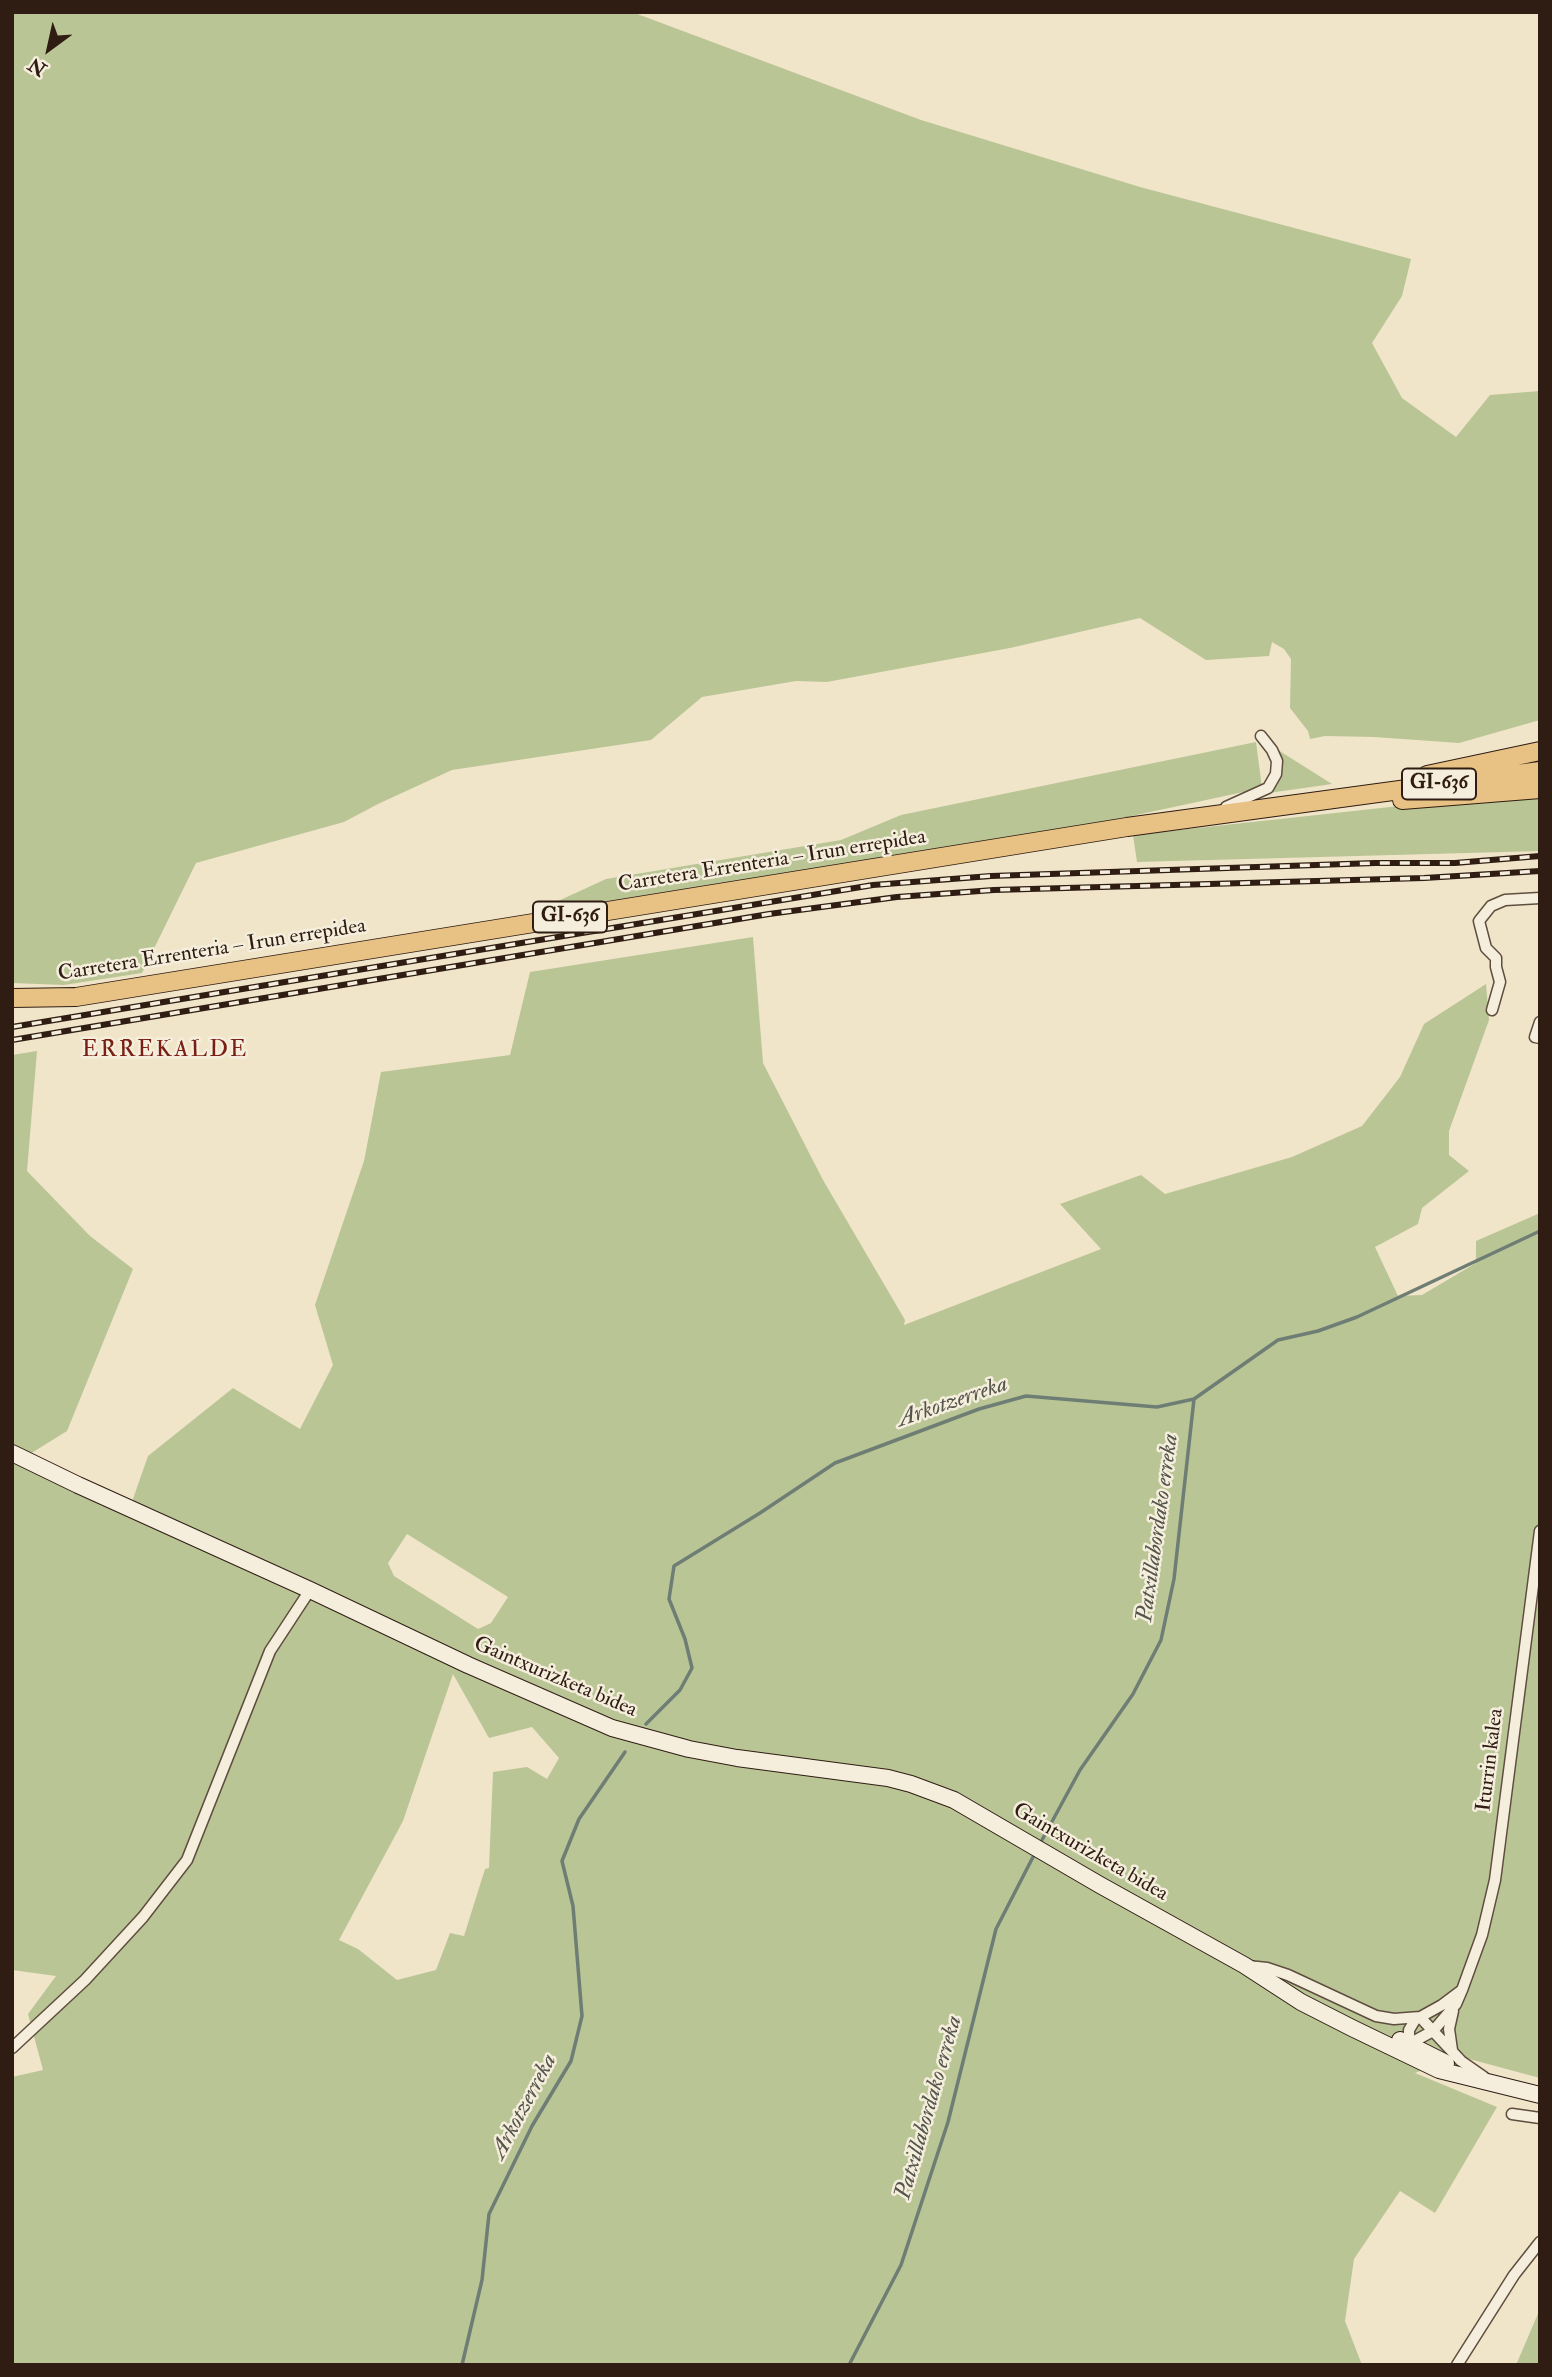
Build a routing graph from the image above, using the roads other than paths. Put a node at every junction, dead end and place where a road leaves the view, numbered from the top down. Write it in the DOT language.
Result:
graph roads {
  1 [pos="1261,736"];
  2 [pos="1540,751"];
  3 [pos="1540,771"];
  4 [pos="1540,789"];
  5 [pos="1338,797"];
  6 [pos="1301,802"];
  7 [pos="1201,817"];
  8 [pos="1540,898"];
  9 [pos="12,998"];
  10 [pos="1492,1010"];
  11 [pos="1540,1022"];
  12 [pos="1540,1038"];
  13 [pos="12,1453"];
  14 [pos="1540,1531"];
  15 [pos="310,1590"];
  16 [pos="1244,1965"];
  17 [pos="1462,1990"];
  18 [pos="1456,2004"];
  19 [pos="1420,2017"];
  20 [pos="1352,2028"];
  21 [pos="1433,2031"];
  22 [pos="1409,2044"];
  23 [pos="12,2048"];
  24 [pos="1453,2053"];
  25 [pos="1421,2063"];
  26 [pos="1494,2084"];
  27 [pos="1540,2095"];
  28 [pos="1512,2113"];
  29 [pos="1540,2118"];
  30 [pos="1540,2242"];
  31 [pos="1457,2365"];
  1 -- 7 [label="street"];
  2 -- 5 [label="main road"];
  3 -- 5 [label="main road, Carretera Errenteria – Irun errepidea / GI-636"];
  4 -- 6 [label="main road"];
  5 -- 6 [label="main road, Carretera Errenteria – Irun errepidea / GI-636"];
  6 -- 7 [label="main road, Carretera Errenteria – Irun errepidea / GI-636"];
  7 -- 9 [label="main road, Carretera Errenteria – Irun errepidea / GI-636"];
  8 -- 10 [label="street"];
  11 -- 12 [label="street"];
  13 -- 15 [label="main road, Gaintxurizketa bidea"];
  14 -- 17 [label="street, Iturrin kalea"];
  15 -- 16 [label="main road, Gaintxurizketa bidea"];
  15 -- 23 [label="street"];
  16 -- 19 [label="street"];
  16 -- 20 [label="main road, Gaintxurizketa bidea"];
  16 -- 22 [label="main road, Gaintxurizketa bidea"];
  17 -- 18 [label="street, Iturrin kalea"];
  17 -- 19 [label="street"];
  18 -- 21 [label="street, Iturrin kalea"];
  18 -- 24 [label="street, Iturrin kalea"];
  19 -- 21 [label="street"];
  19 -- 22 [label="street"];
  20 -- 22 [label="main road, Gaintxurizketa bidea"];
  20 -- 25 [label="main road, Gaintxurizketa bidea"];
  21 -- 22 [label="street, Iturrin kalea"];
  21 -- 24 [label="street"];
  22 -- 25 [label="main road"];
  22 -- 26 [label="main road, Gaintxurizketa bidea"];
  24 -- 26 [label="street"];
  25 -- 26 [label="main road, Gaintxurizketa bidea"];
  26 -- 27 [label="main road, Gaintxurizketa bidea"];
  28 -- 29 [label="street"];
  30 -- 31 [label="street"];
}
